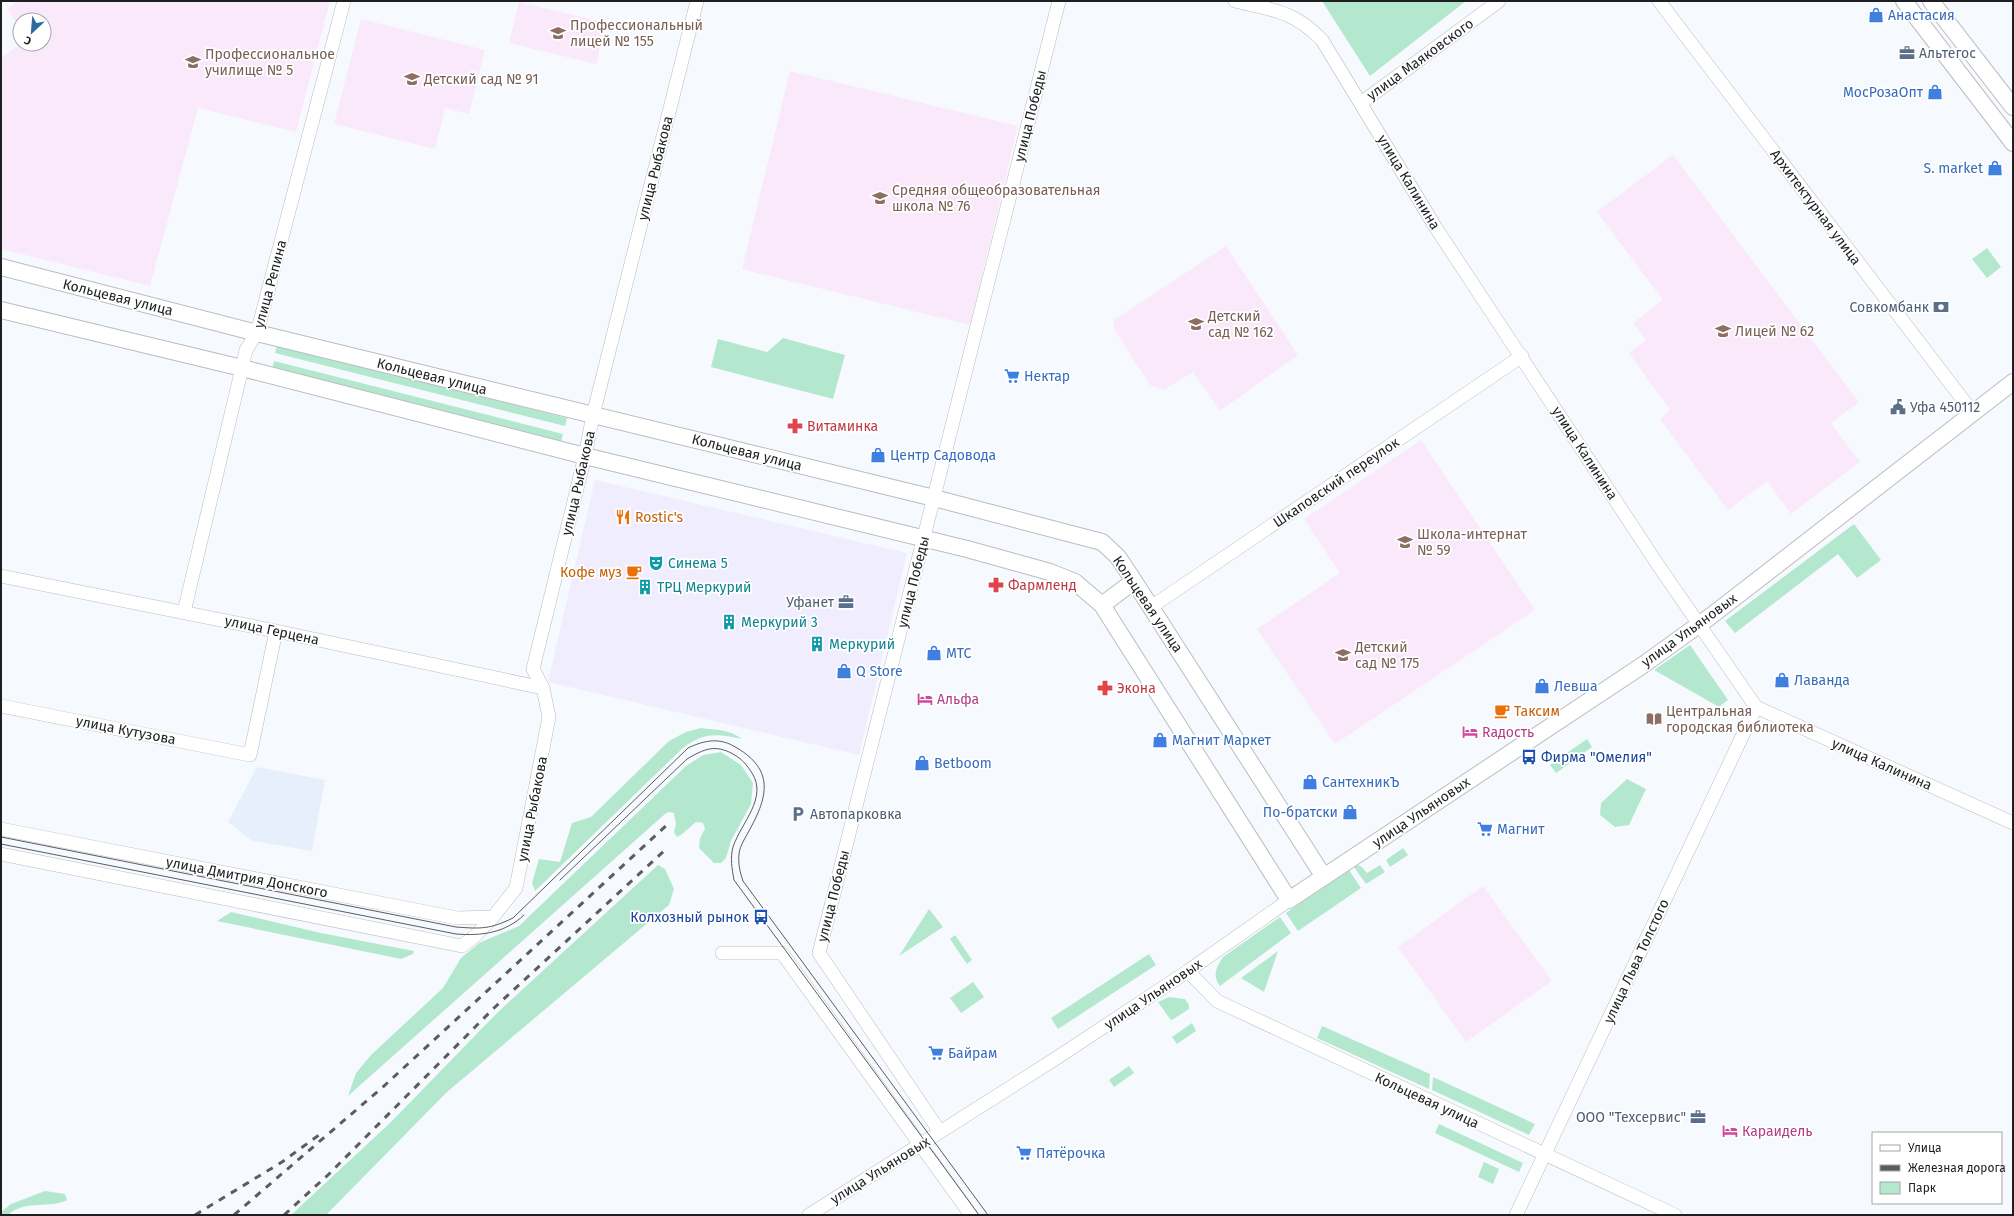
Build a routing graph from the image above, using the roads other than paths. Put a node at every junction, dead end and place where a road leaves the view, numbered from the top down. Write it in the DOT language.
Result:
graph roads {
  1 [pos="344,1"];
  2 [pos="697,1"];
  3 [pos="1059,1"];
  4 [pos="1235,1"];
  5 [pos="1499,1"];
  6 [pos="1659,1"];
  7 [pos="1904,1"];
  8 [pos="1931,1"];
  9 [pos="1360,103"];
  10 [pos="2013,107"];
  11 [pos="2013,143"];
  12 [pos="1,267"];
  13 [pos="1,310"];
  14 [pos="257,333"];
  15 [pos="1522,356"];
  16 [pos="242,368"];
  17 [pos="2013,382"];
  18 [pos="1972,413"];
  19 [pos="593,415"];
  20 [pos="585,456"];
  21 [pos="934,498"];
  22 [pos="924,539"];
  23 [pos="1,576"];
  24 [pos="1134,581"];
  25 [pos="1102,605"];
  26 [pos="1151,607"];
  27 [pos="184,612"];
  28 [pos="1698,625"];
  29 [pos="276,631"];
  30 [pos="543,688"];
  31 [pos="1,706"];
  32 [pos="1756,707"];
  33 [pos="2013,823"];
  34 [pos="1,829"];
  35 [pos="1,854"];
  36 [pos="1324,877"];
  37 [pos="1289,900"];
  38 [pos="493,917"];
  39 [pos="462,946"];
  40 [pos="722,953"];
  41 [pos="1188,971"];
  42 [pos="940,1132"];
  43 [pos="920,1145"];
  44 [pos="1543,1154"];
  45 [pos="809,1215"];
  46 [pos="972,1215"];
  47 [pos="1516,1215"];
  48 [pos="1675,1215"];
  1 -- 14 [label="street, улица Репина"];
  2 -- 19 [label="street, улица Рыбакова"];
  3 -- 21 [label="street, улица Победы"];
  4 -- 9 [label="street, улица Калинина"];
  5 -- 9 [label="street, улица Маяковского"];
  6 -- 18 [label="street, Архитектурная улица"];
  7 -- 11 [label="main road"];
  8 -- 10 [label="main road"];
  9 -- 15 [label="street, улица Калинина"];
  12 -- 14 [label="main road, Кольцевая улица"];
  13 -- 16 [label="main road"];
  14 -- 16 [label="street, улица Репина"];
  14 -- 19 [label="main road, Кольцевая улица"];
  15 -- 26 [label="street, Шкаповский переулок"];
  15 -- 28 [label="street, улица Калинина"];
  16 -- 20 [label="main road"];
  16 -- 27 [label="street, улица Репина"];
  17 -- 18 [label="main road, улица Ульяновых"];
  18 -- 28 [label="main road, улица Ульяновых"];
  19 -- 20 [label="street, улица Рыбакова"];
  19 -- 21 [label="main road, Кольцевая улица"];
  20 -- 22 [label="main road"];
  20 -- 30 [label="street, улица Рыбакова"];
  21 -- 22 [label="street, улица Победы"];
  21 -- 24 [label="main road, Кольцевая улица"];
  22 -- 25 [label="main road"];
  22 -- 42 [label="street, улица Победы"];
  23 -- 27 [label="street, улица Герцена"];
  24 -- 25 [label="main road"];
  24 -- 26 [label="main road, Кольцевая улица"];
  25 -- 37 [label="main road"];
  26 -- 36 [label="main road, Кольцевая улица"];
  27 -- 29 [label="street, улица Герцена"];
  28 -- 32 [label="street, улица Калинина"];
  28 -- 36 [label="main road, улица Ульяновых"];
  29 -- 30 [label="street, улица Герцена"];
  29 -- 31 [label="street, улица Кутузова"];
  30 -- 38 [label="street, улица Рыбакова"];
  32 -- 33 [label="street, улица Калинина"];
  32 -- 44 [label="street, улица Льва Толстого"];
  34 -- 38 [label="street, улица Дмитрия Донского"];
  35 -- 39 [label="street, улица Дмитрия Донского"];
  36 -- 37 [label="main road, улица Ульяновых"];
  37 -- 41 [label="street, улица Ульяновых"];
  38 -- 39 [label="street, улица Рыбакова"];
  40 -- 43 [label="street"];
  41 -- 42 [label="street, улица Ульяновых"];
  41 -- 44 [label="street, Кольцевая улица"];
  42 -- 43 [label="street, улица Ульяновых"];
  43 -- 45 [label="street, улица Ульяновых"];
  43 -- 46 [label="street"];
  44 -- 47 [label="street, улица Льва Толстого"];
  44 -- 48 [label="street, Кольцевая улица"];
}
